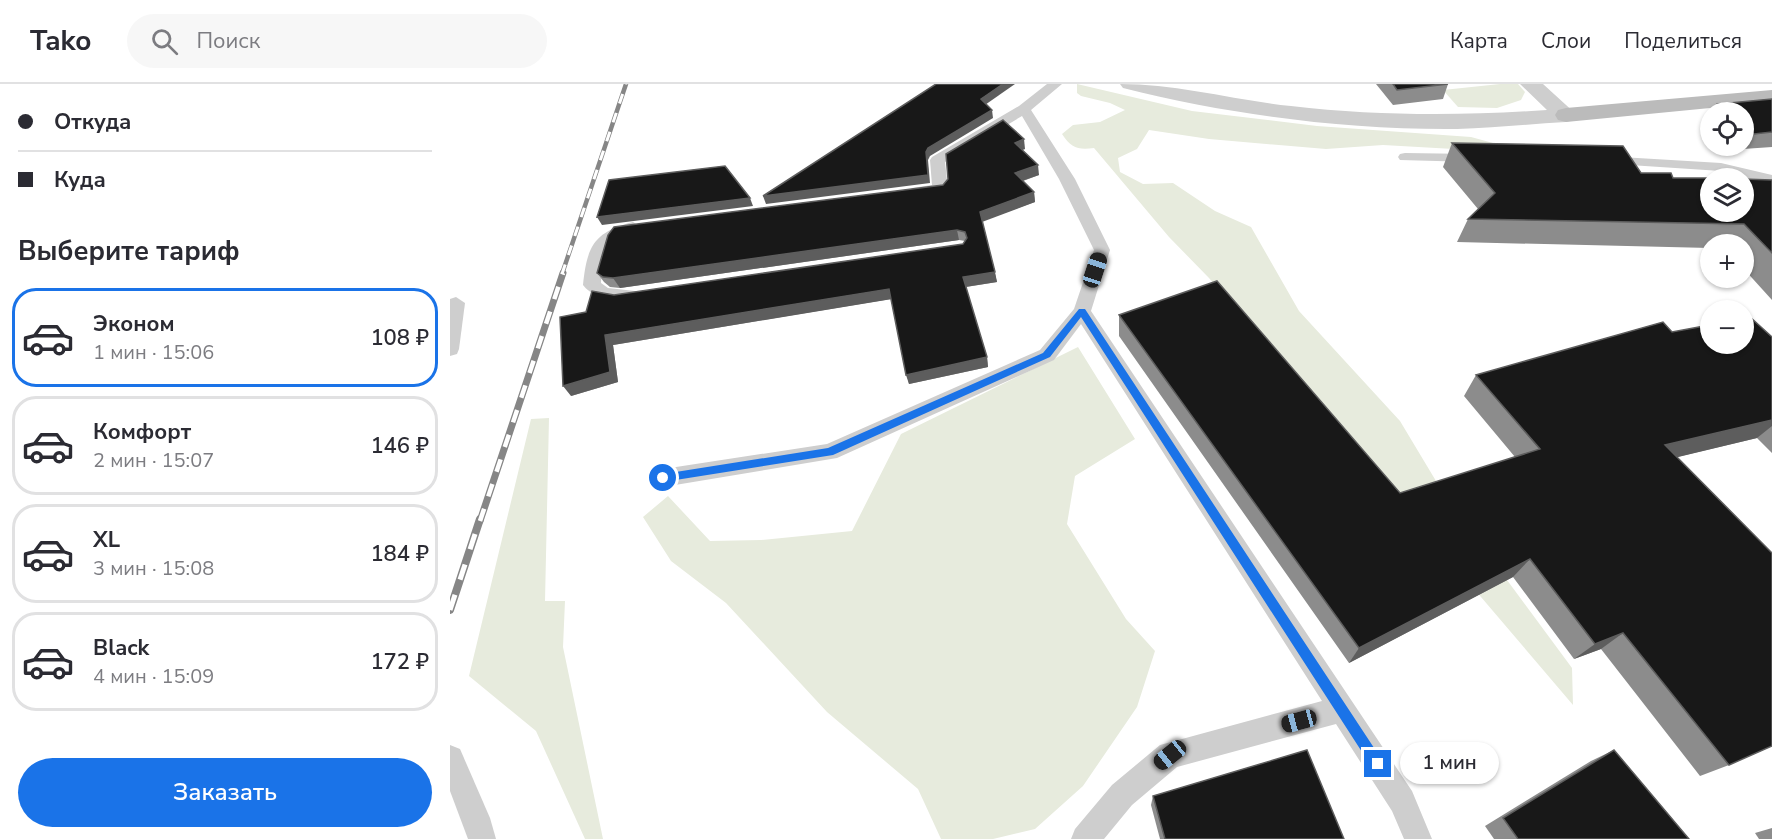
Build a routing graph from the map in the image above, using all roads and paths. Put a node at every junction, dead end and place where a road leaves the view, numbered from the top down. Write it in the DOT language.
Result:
graph roads {
  1 [pos="1055,84"];
  2 [pos="1130,84"];
  3 [pos="1530,84"];
  4 [pos="1772,96"];
  5 [pos="1024,109"];
  6 [pos="1566,115"];
  7 [pos="1405,157"];
  8 [pos="1489,158"];
  9 [pos="1584,160"];
  10 [pos="1772,180"];
  11 [pos="905,193"];
  12 [pos="650,225"];
  13 [pos="644,293"];
  14 [pos="456,303"];
  15 [pos="1082,311"];
  16 [pos="450,349"];
  17 [pos="663,478"];
  18 [pos="1342,709"];
  19 [pos="450,759"];
  20 [pos="482,839"];
  21 [pos="1085,839"];
  22 [pos="1418,839"];
  1 -- 5 [label="lane"];
  2 -- 6 [label="street"];
  3 -- 6 [label="street"];
  4 -- 6 [label="street"];
  5 -- 11 [label="lane"];
  5 -- 15 [label="lane"];
  7 -- 8 [label="lane"];
  9 -- 10 [label="lane"];
  12 -- 13 [label="lane"];
  14 -- 16 [label="lane"];
  15 -- 17 [label="lane"];
  15 -- 18 [label="lane"];
  18 -- 21 [label="lane"];
  18 -- 22 [label="lane"];
  19 -- 20 [label="lane"];
}
